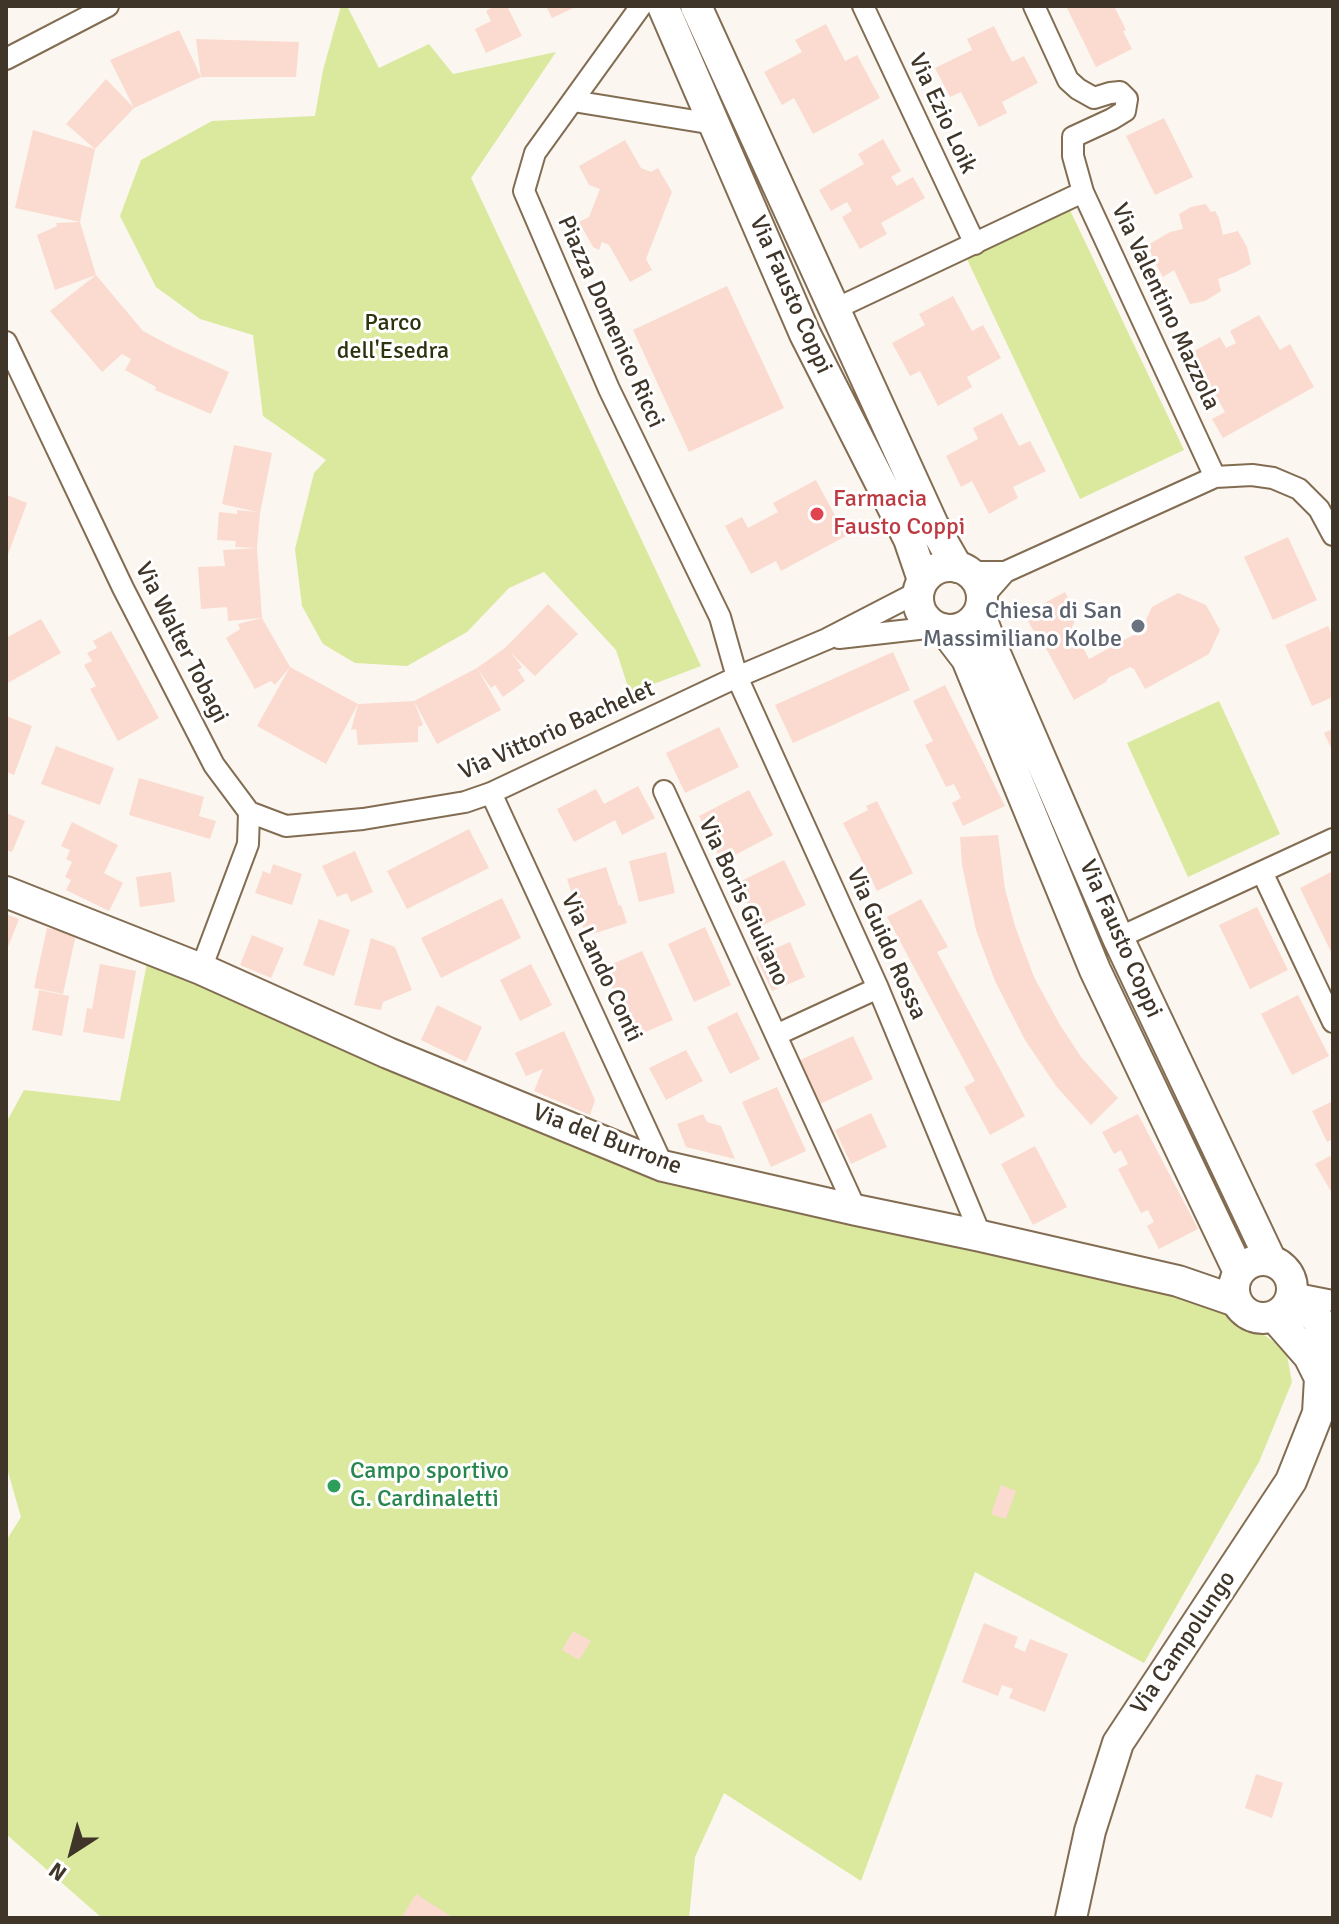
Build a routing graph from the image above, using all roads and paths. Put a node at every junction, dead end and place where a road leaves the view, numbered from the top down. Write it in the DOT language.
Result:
graph roads {
  1 [pos="108,6"];
  2 [pos="641,6"];
  3 [pos="663,6"];
  4 [pos="696,6"];
  5 [pos="863,6"];
  6 [pos="1034,6"];
  7 [pos="6,59"];
  8 [pos="573,101"];
  9 [pos="714,124"];
  10 [pos="1083,192"];
  11 [pos="975,244"];
  12 [pos="833,310"];
  13 [pos="6,342"];
  14 [pos="1215,477"];
  15 [pos="1333,535"];
  16 [pos="920,586"];
  17 [pos="971,587"];
  18 [pos="940,628"];
  19 [pos="827,639"];
  20 [pos="737,677"];
  21 [pos="664,791"];
  22 [pos="491,793"];
  23 [pos="249,812"];
  24 [pos="1333,839"];
  25 [pos="1262,872"];
  26 [pos="6,892"];
  27 [pos="1118,938"];
  28 [pos="201,969"];
  29 [pos="878,988"];
  30 [pos="1333,1022"];
  31 [pos="776,1035"];
  32 [pos="663,1166"];
  33 [pos="856,1210"];
  34 [pos="981,1236"];
  35 [pos="1271,1261"];
  36 [pos="1238,1286"];
  37 [pos="1333,1301"];
  38 [pos="1283,1305"];
  39 [pos="1071,1918"];
  1 -- 7 [label="street"];
  2 -- 8 [label="street, Piazza Domenico Ricci"];
  3 -- 9 [label="street, Via Fausto Coppi"];
  4 -- 12 [label="street, Via Fausto Coppi"];
  5 -- 11 [label="street, Via Ezio Loik"];
  6 -- 10 [label="street"];
  8 -- 9 [label="street"];
  8 -- 20 [label="street, Piazza Domenico Ricci"];
  9 -- 16 [label="street, Via Fausto Coppi"];
  10 -- 11 [label="street, Via Valentino Mazzola"];
  10 -- 14 [label="street, Via Valentino Mazzola"];
  11 -- 12 [label="street, Via Valentino Mazzola"];
  12 -- 17 [label="street, Via Fausto Coppi"];
  13 -- 23 [label="street, Via Walter Tobagi"];
  14 -- 15 [label="street"];
  14 -- 17 [label="street"];
  16 -- 17 [label="street"];
  16 -- 18 [label="street, Via Fausto Coppi"];
  16 -- 19 [label="street, Via Vittorio Bachelet"];
  17 -- 18 [label="street"];
  17 -- 27 [label="street, Via Fausto Coppi"];
  18 -- 19 [label="street, Via Vittorio Bachelet"];
  18 -- 36 [label="street, Via Fausto Coppi"];
  19 -- 20 [label="street, Via Vittorio Bachelet"];
  20 -- 22 [label="street, Via Vittorio Bachelet"];
  20 -- 29 [label="street, Via Guido Rossa"];
  21 -- 31 [label="street, Via Boris Giuliano"];
  22 -- 23 [label="street, Via Vittorio Bachelet"];
  22 -- 32 [label="street, Via Lando Conti"];
  23 -- 28 [label="street"];
  24 -- 25 [label="street"];
  25 -- 27 [label="street"];
  25 -- 30 [label="street"];
  26 -- 28 [label="street, Via del Burrone"];
  27 -- 35 [label="street, Via Fausto Coppi"];
  28 -- 32 [label="street, Via del Burrone"];
  29 -- 31 [label="street"];
  29 -- 34 [label="street, Via Guido Rossa"];
  31 -- 33 [label="street, Via Boris Giuliano"];
  32 -- 33 [label="street, Via del Burrone"];
  33 -- 34 [label="street, Via del Burrone"];
  34 -- 36 [label="street, Via del Burrone"];
  35 -- 36 [label="street"];
  35 -- 38 [label="street"];
  36 -- 38 [label="street"];
  37 -- 38 [label="street"];
  38 -- 39 [label="street, Via Campolungo"];
}
